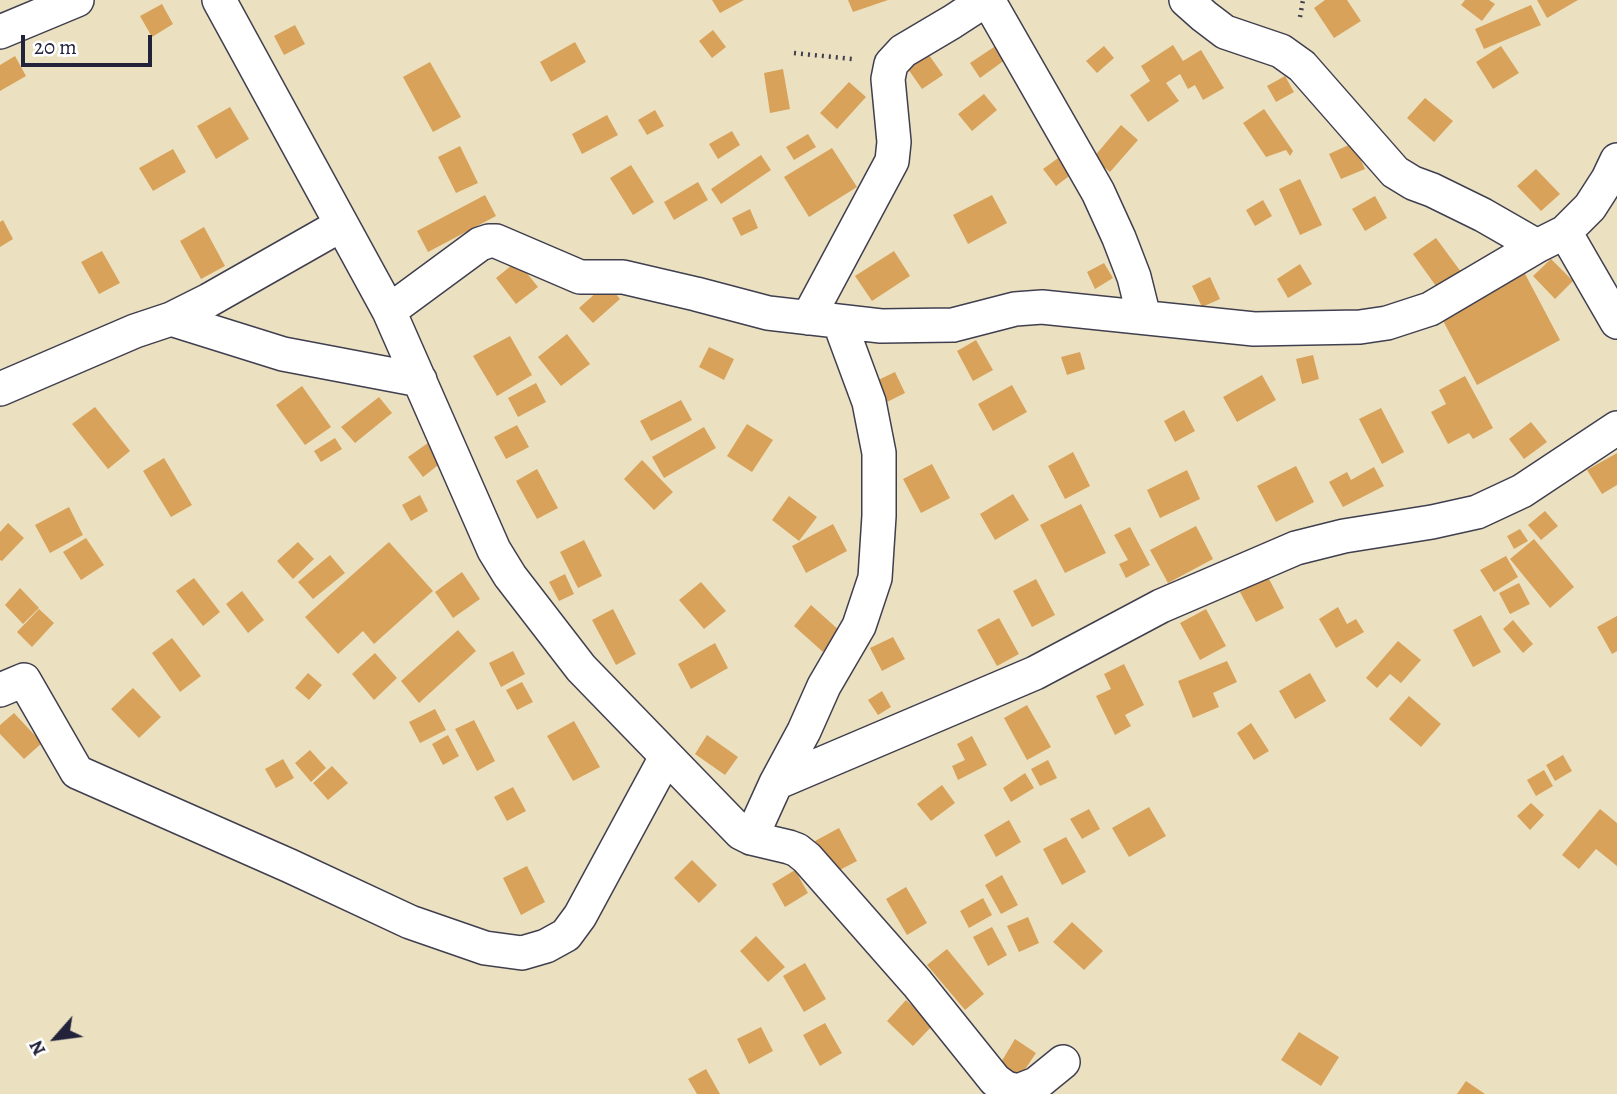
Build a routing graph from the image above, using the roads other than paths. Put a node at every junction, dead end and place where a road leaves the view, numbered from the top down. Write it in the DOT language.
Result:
graph roads {
  1 [pos="77,0"];
  2 [pos="219,0"];
  3 [pos="987,0"];
  4 [pos="1186,0"];
  5 [pos="0,32"];
  6 [pos="1617,159"];
  7 [pos="341,225"];
  8 [pos="1551,239"];
  9 [pos="389,311"];
  10 [pos="1144,317"];
  11 [pos="170,319"];
  12 [pos="824,320"];
  13 [pos="1617,322"];
  14 [pos="420,380"];
  15 [pos="0,389"];
  16 [pos="1617,428"];
  17 [pos="0,690"];
  18 [pos="666,757"];
  19 [pos="776,783"];
  20 [pos="751,838"];
  21 [pos="1063,1062"];
  1 -- 5 [label="street"];
  2 -- 7 [label="street"];
  3 -- 10 [label="street"];
  3 -- 12 [label="street"];
  4 -- 8 [label="street"];
  6 -- 8 [label="street"];
  7 -- 9 [label="street"];
  7 -- 11 [label="street"];
  8 -- 10 [label="street"];
  8 -- 13 [label="street"];
  9 -- 12 [label="street"];
  9 -- 14 [label="street"];
  10 -- 12 [label="street"];
  11 -- 14 [label="street"];
  11 -- 15 [label="street"];
  12 -- 19 [label="street"];
  14 -- 18 [label="street"];
  16 -- 19 [label="street"];
  17 -- 18 [label="street"];
  18 -- 20 [label="street"];
  19 -- 20 [label="street"];
  20 -- 21 [label="street"];
}
